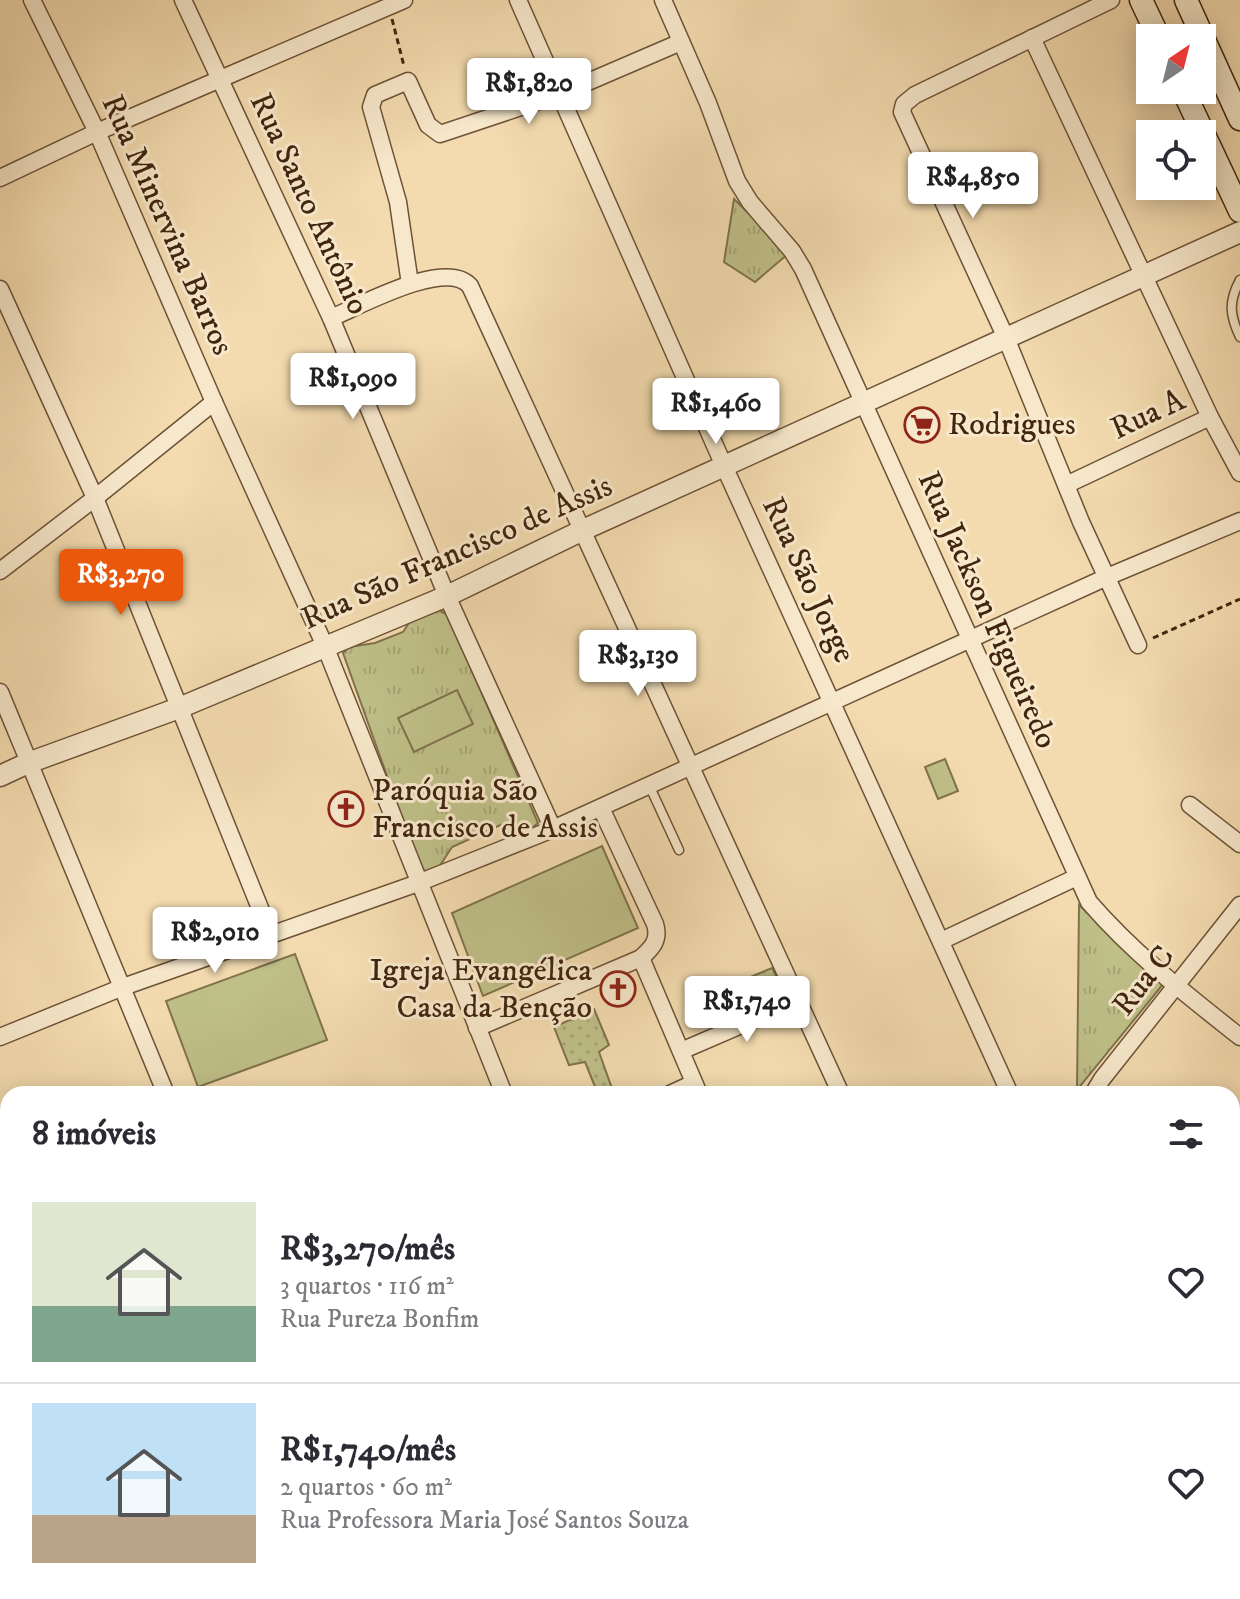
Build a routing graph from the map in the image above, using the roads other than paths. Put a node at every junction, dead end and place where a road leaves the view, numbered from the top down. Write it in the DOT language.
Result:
graph roads {
  1 [pos="32,0"];
  2 [pos="183,0"];
  3 [pos="404,0"];
  4 [pos="518,0"];
  5 [pos="663,0"];
  6 [pos="1111,0"];
  7 [pos="1141,0"];
  8 [pos="1186,0"];
  9 [pos="377,5"];
  10 [pos="1152,24"];
  11 [pos="1032,38"];
  12 [pos="681,42"];
  13 [pos="220,79"];
  14 [pos="560,94"];
  15 [pos="1190,104"];
  16 [pos="1240,119"];
  17 [pos="97,132"];
  18 [pos="0,178"];
  19 [pos="1240,211"];
  20 [pos="1240,232"];
  21 [pos="1145,274"];
  22 [pos="1240,280"];
  23 [pos="410,284"];
  24 [pos="0,289"];
  25 [pos="331,318"];
  26 [pos="1240,337"];
  27 [pos="1006,338"];
  28 [pos="214,402"];
  29 [pos="863,405"];
  30 [pos="1210,417"];
  31 [pos="724,466"];
  32 [pos="1240,473"];
  33 [pos="1066,485"];
  34 [pos="95,498"];
  35 [pos="1240,521"];
  36 [pos="583,530"];
  37 [pos="0,571"];
  38 [pos="1107,577"];
  39 [pos="447,596"];
  40 [pos="970,639"];
  41 [pos="1138,645"];
  42 [pos="325,646"];
  43 [pos="0,692"];
  44 [pos="833,701"];
  45 [pos="179,708"];
  46 [pos="28,763"];
  47 [pos="691,766"];
  48 [pos="0,776"];
  49 [pos="649,785"];
  50 [pos="1190,805"];
  51 [pos="601,808"];
  52 [pos="553,829"];
  53 [pos="1240,844"];
  54 [pos="679,850"];
  55 [pos="1077,877"];
  56 [pos="418,883"];
  57 [pos="1240,905"];
  58 [pos="270,933"];
  59 [pos="941,941"];
  60 [pos="641,958"];
  61 [pos="1176,986"];
  62 [pos="123,987"];
  63 [pos="797,1001"];
  64 [pos="477,1028"];
  65 [pos="0,1037"];
  66 [pos="1240,1037"];
  67 [pos="681,1051"];
  68 [pos="163,1086"];
  69 [pos="501,1086"];
  70 [pos="696,1086"];
  71 [pos="837,1086"];
  72 [pos="1006,1086"];
  73 [pos="1099,1086"];
  1 -- 17 [label="street, Rua Minervina Barros"];
  2 -- 13 [label="street, Rua Santo Antônio"];
  3 -- 9 [label="street"];
  4 -- 14 [label="street, Rua São Jorge"];
  5 -- 12 [label="street, Rua Jackson Figueiredo"];
  6 -- 11 [label="street"];
  7 -- 10 [label="main road"];
  8 -- 16 [label="main road"];
  9 -- 13 [label="street"];
  11 -- 21 [label="street"];
  11 -- 27 [label="street"];
  12 -- 14 [label="street"];
  12 -- 29 [label="street, Rua Jackson Figueiredo"];
  13 -- 17 [label="street"];
  13 -- 25 [label="street, Rua Santo Antônio"];
  14 -- 23 [label="street"];
  14 -- 31 [label="street, Rua São Jorge"];
  15 -- 19 [label="main road"];
  17 -- 18 [label="street"];
  17 -- 28 [label="street, Rua Minervina Barros"];
  20 -- 21 [label="street, Rua São Francisco de Assis"];
  21 -- 27 [label="street, Rua São Francisco de Assis"];
  21 -- 30 [label="street"];
  22 -- 26 [label="lane"];
  23 -- 25 [label="street"];
  23 -- 36 [label="street"];
  24 -- 34 [label="street"];
  25 -- 39 [label="street, Rua Santo Antônio"];
  27 -- 29 [label="street, Rua São Francisco de Assis"];
  27 -- 33 [label="street"];
  28 -- 34 [label="street"];
  28 -- 42 [label="street, Rua Minervina Barros"];
  29 -- 31 [label="street, Rua São Francisco de Assis"];
  29 -- 40 [label="street, Rua Jackson Figueiredo"];
  30 -- 32 [label="street"];
  30 -- 33 [label="street, Rua A"];
  31 -- 36 [label="street, Rua São Francisco de Assis"];
  31 -- 44 [label="street, Rua São Jorge"];
  33 -- 38 [label="street"];
  34 -- 37 [label="street"];
  34 -- 45 [label="street"];
  35 -- 38 [label="street"];
  36 -- 39 [label="street, Rua São Francisco de Assis"];
  36 -- 47 [label="street"];
  38 -- 40 [label="street"];
  38 -- 41 [label="street"];
  39 -- 42 [label="street, Rua São Francisco de Assis"];
  39 -- 52 [label="street, Rua Santo Antônio"];
  40 -- 44 [label="street"];
  40 -- 55 [label="street, Rua Jackson Figueiredo"];
  42 -- 45 [label="street, Rua São Francisco de Assis"];
  42 -- 56 [label="street, Rua Minervina Barros"];
  43 -- 46 [label="street"];
  44 -- 47 [label="street"];
  44 -- 59 [label="street, Rua São Jorge"];
  45 -- 46 [label="street, Rua São Francisco de Assis"];
  45 -- 58 [label="street"];
  46 -- 48 [label="street, Rua São Francisco de Assis"];
  46 -- 62 [label="street"];
  47 -- 49 [label="street"];
  47 -- 63 [label="street"];
  49 -- 51 [label="street"];
  49 -- 54 [label="lane"];
  50 -- 53 [label="street"];
  51 -- 52 [label="street"];
  51 -- 60 [label="street"];
  52 -- 56 [label="street"];
  55 -- 59 [label="street"];
  55 -- 61 [label="street, Rua Jackson Figueiredo"];
  56 -- 58 [label="street"];
  56 -- 64 [label="street, Rua Minervina Barros"];
  57 -- 61 [label="street, Rua C"];
  58 -- 62 [label="street"];
  59 -- 72 [label="street, Rua São Jorge"];
  60 -- 64 [label="street"];
  60 -- 67 [label="street"];
  61 -- 66 [label="street, Rua Jackson Figueiredo"];
  61 -- 73 [label="street, Rua C"];
  62 -- 65 [label="street"];
  62 -- 68 [label="street"];
  63 -- 67 [label="street"];
  63 -- 71 [label="street"];
  64 -- 69 [label="street, Rua Minervina Barros"];
  67 -- 70 [label="street"];
}
